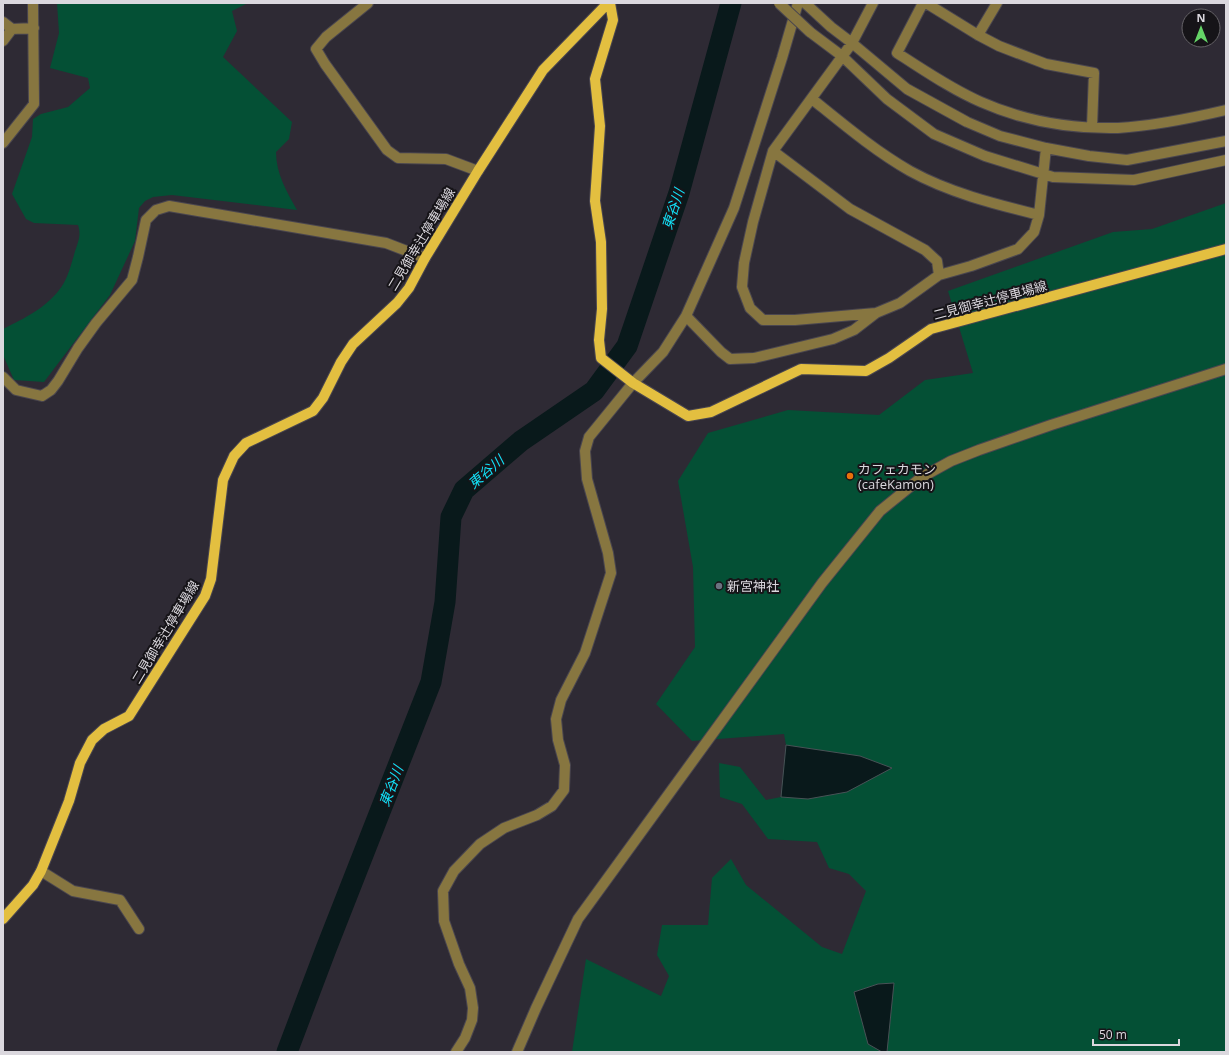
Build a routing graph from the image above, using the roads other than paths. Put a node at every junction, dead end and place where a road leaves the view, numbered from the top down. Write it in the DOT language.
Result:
graph roads {
  1 [pos="34,3"];
  2 [pos="368,3"];
  3 [pos="609,3"];
  4 [pos="778,3"];
  5 [pos="798,3"];
  6 [pos="805,3"];
  7 [pos="873,3"];
  8 [pos="923,3"];
  9 [pos="926,3"];
  10 [pos="997,3"];
  11 [pos="3,22"];
  12 [pos="34,28"];
  13 [pos="12,29"];
  14 [pos="978,35"];
  15 [pos="3,41"];
  16 [pos="852,43"];
  17 [pos="842,56"];
  18 [pos="812,99"];
  19 [pos="1226,110"];
  20 [pos="1092,127"];
  21 [pos="1226,141"];
  22 [pos="3,143"];
  23 [pos="1046,148"];
  24 [pos="773,151"];
  25 [pos="1226,160"];
  26 [pos="478,170"];
  27 [pos="1044,174"];
  28 [pos="1039,215"];
  29 [pos="1226,249"];
  30 [pos="425,258"];
  31 [pos="939,275"];
  32 [pos="876,313"];
  33 [pos="686,316"];
  34 [pos="1226,369"];
  35 [pos="3,377"];
  36 [pos="634,383"];
  37 [pos="41,872"];
  38 [pos="3,919"];
  39 [pos="139,929"];
  40 [pos="456,1052"];
  41 [pos="517,1052"];
  1 -- 12 [label="street"];
  2 -- 26 [label="street"];
  3 -- 26 [label="main road, 二見御幸辻停車場線"];
  3 -- 36 [label="main road, 二見御幸辻停車場線"];
  4 -- 17 [label="street, bridge"];
  5 -- 33 [label="street"];
  6 -- 16 [label="street"];
  7 -- 16 [label="street"];
  8 -- 20 [label="street"];
  9 -- 14 [label="street"];
  10 -- 14 [label="street"];
  11 -- 13 [label="street"];
  12 -- 13 [label="street"];
  12 -- 22 [label="street"];
  13 -- 15 [label="street"];
  14 -- 20 [label="street"];
  16 -- 17 [label="street"];
  16 -- 23 [label="street"];
  17 -- 18 [label="street"];
  17 -- 27 [label="street"];
  18 -- 24 [label="street"];
  18 -- 28 [label="street"];
  19 -- 20 [label="street"];
  21 -- 23 [label="street"];
  23 -- 27 [label="street"];
  24 -- 31 [label="street"];
  24 -- 32 [label="street"];
  25 -- 27 [label="street"];
  26 -- 30 [label="main road, 二見御幸辻停車場線"];
  27 -- 28 [label="street"];
  28 -- 31 [label="street"];
  29 -- 36 [label="main road, 二見御幸辻停車場線"];
  30 -- 35 [label="street"];
  30 -- 37 [label="main road, 二見御幸辻停車場線"];
  31 -- 32 [label="street"];
  32 -- 33 [label="street"];
  33 -- 36 [label="street"];
  34 -- 41 [label="street"];
  36 -- 40 [label="street"];
  37 -- 38 [label="main road, 二見御幸辻停車場線"];
  37 -- 39 [label="street"];
}
